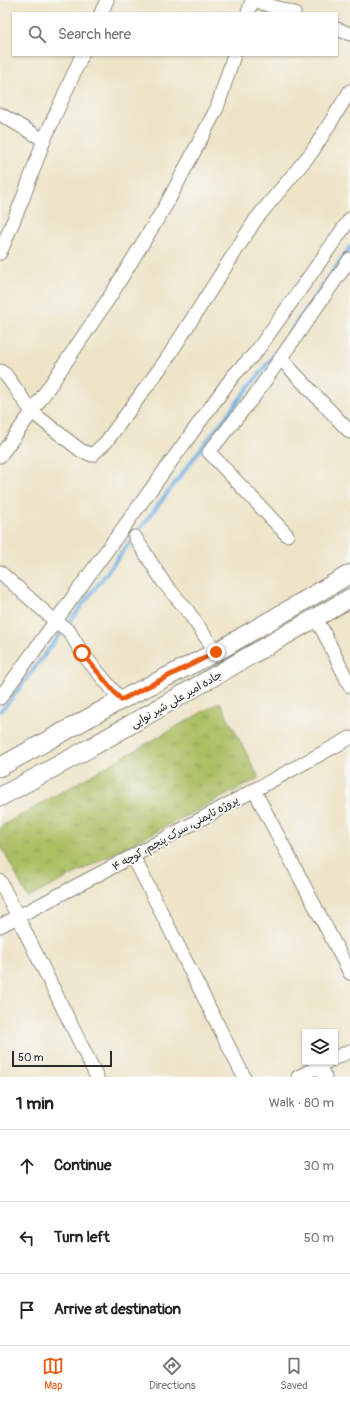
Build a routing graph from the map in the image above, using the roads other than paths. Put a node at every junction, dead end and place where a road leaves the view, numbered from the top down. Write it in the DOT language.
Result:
graph roads {
  1 [pos="107,0"];
  2 [pos="243,0"];
  3 [pos="251,0"];
  4 [pos="101,12"];
  5 [pos="248,12"];
  6 [pos="291,12"];
  7 [pos="338,29"];
  8 [pos="350,34"];
  9 [pos="82,56"];
  10 [pos="234,56"];
  11 [pos="350,91"];
  12 [pos="0,114"];
  13 [pos="44,140"];
  14 [pos="350,219"];
  15 [pos="0,252"];
  16 [pos="350,259"];
  17 [pos="281,359"];
  18 [pos="0,371"];
  19 [pos="32,412"];
  20 [pos="350,432"];
  21 [pos="0,456"];
  22 [pos="287,535"];
  23 [pos="135,537"];
  24 [pos="0,572"];
  25 [pos="350,574"];
  26 [pos="350,598"];
  27 [pos="315,618"];
  28 [pos="55,621"];
  29 [pos="216,652"];
  30 [pos="350,686"];
  31 [pos="0,698"];
  32 [pos="121,700"];
  33 [pos="350,738"];
  34 [pos="0,767"];
  35 [pos="254,790"];
  36 [pos="0,797"];
  37 [pos="133,856"];
  38 [pos="0,881"];
  39 [pos="18,916"];
  40 [pos="0,926"];
  41 [pos="350,973"];
  42 [pos="350,1051"];
  43 [pos="338,1057"];
  44 [pos="324,1068"];
  45 [pos="97,1077"];
  46 [pos="244,1077"];
  47 [pos="298,1077"];
  1 -- 4 [label="street"];
  2 -- 3 [label="street"];
  3 -- 5 [label="street"];
  3 -- 6 [label="street"];
  7 -- 8 [label="street"];
  9 -- 13 [label="street"];
  10 -- 19 [label="street"];
  11 -- 19 [label="street"];
  12 -- 13 [label="street"];
  13 -- 15 [label="street"];
  14 -- 28 [label="street"];
  16 -- 17 [label="street"];
  17 -- 20 [label="street"];
  17 -- 22 [label="street"];
  18 -- 19 [label="street"];
  19 -- 21 [label="street"];
  23 -- 29 [label="street"];
  24 -- 28 [label="street"];
  25 -- 29 [label="main road"];
  26 -- 27 [label="main road, جاده امیر علی شیر نوایی"];
  27 -- 30 [label="street"];
  27 -- 36 [label="main road, جاده امیر علی شیر نوایی"];
  28 -- 31 [label="street"];
  28 -- 32 [label="street"];
  29 -- 32 [label="main road"];
  32 -- 34 [label="main road"];
  33 -- 35 [label="street, پروژه تایمنی، سرک پنجم، کوچه ۴"];
  35 -- 37 [label="street, پروژه تایمنی، سرک پنجم، کوچه ۴"];
  35 -- 41 [label="street"];
  37 -- 39 [label="street, پروژه تایمنی، سرک پنجم، کوچه ۴"];
  37 -- 46 [label="street"];
  38 -- 39 [label="street"];
  39 -- 40 [label="street, پروژه تایمنی، سرک پنجم، کوچه ۴"];
  39 -- 45 [label="street"];
  42 -- 43 [label="street"];
  44 -- 47 [label="street"];
}
